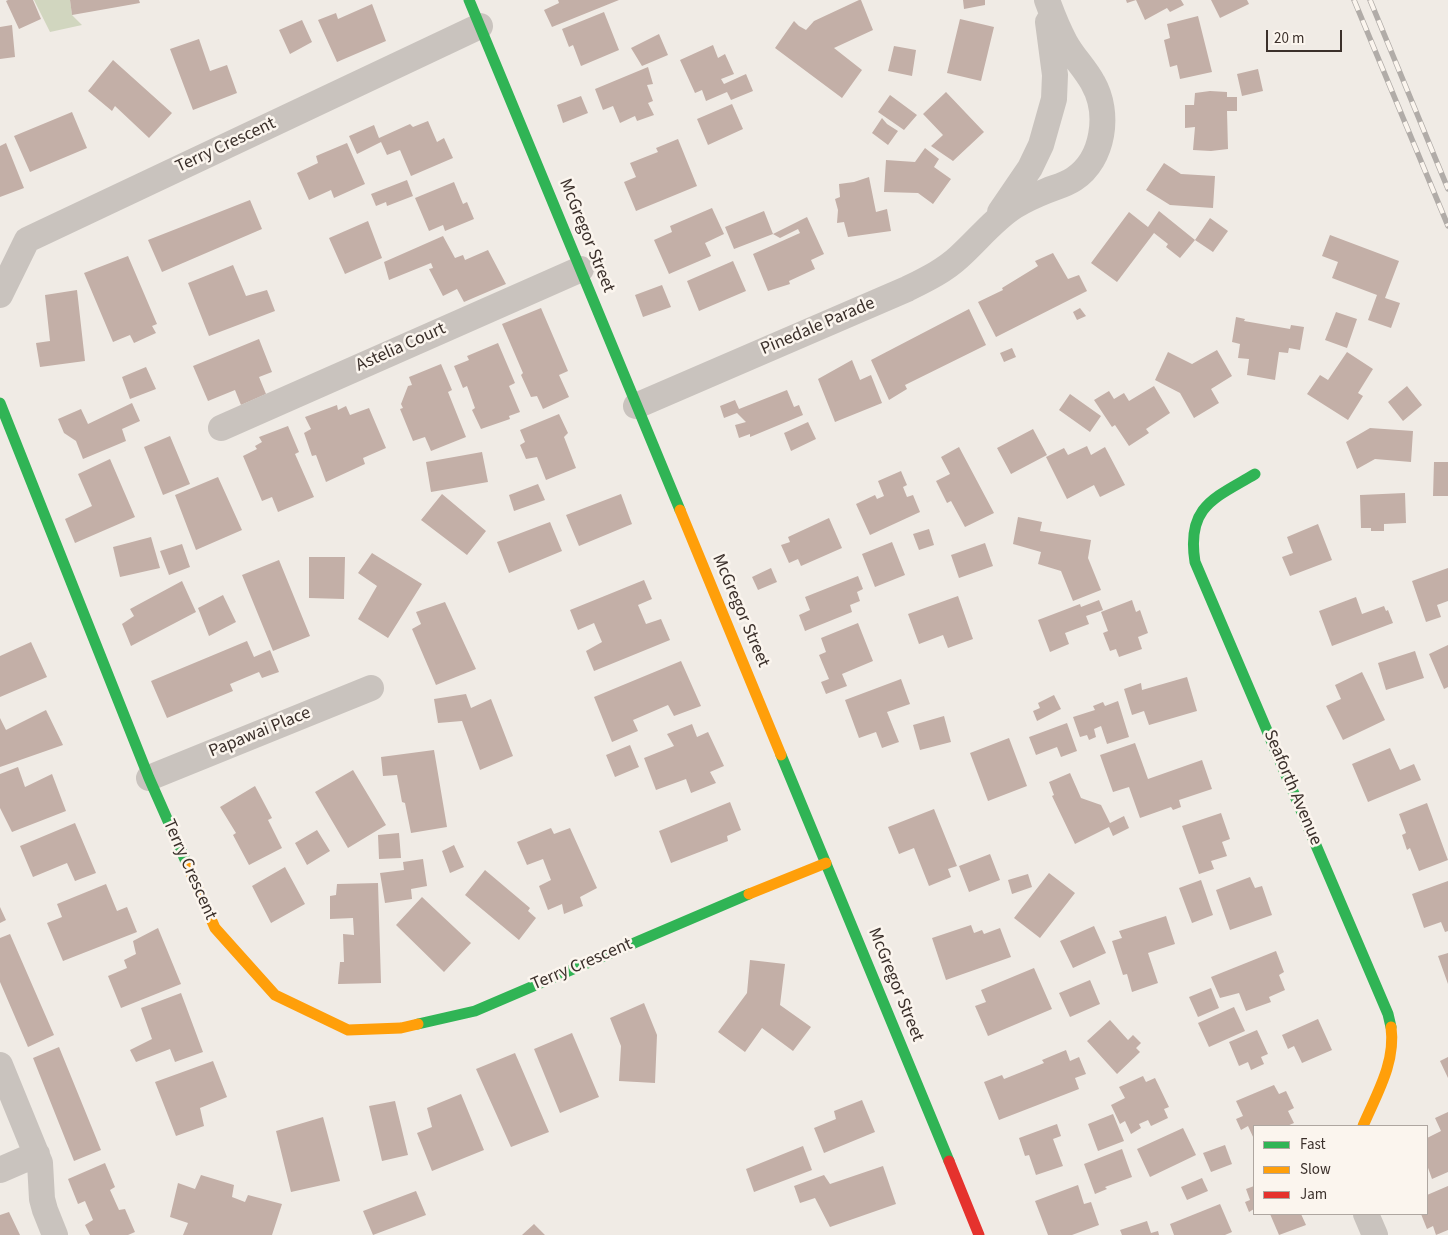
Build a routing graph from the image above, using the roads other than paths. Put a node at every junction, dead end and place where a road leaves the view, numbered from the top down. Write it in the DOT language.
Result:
graph roads {
  1 [pos="469,0"];
  2 [pos="1046,0"];
  3 [pos="480,26"];
  4 [pos="988,228"];
  5 [pos="581,269"];
  6 [pos="0,295"];
  7 [pos="0,403"];
  8 [pos="636,406"];
  9 [pos="221,428"];
  10 [pos="1255,474"];
  11 [pos="372,688"];
  12 [pos="149,778"];
  13 [pos="826,862"];
  14 [pos="0,1065"];
  15 [pos="1363,1125"];
  16 [pos="37,1154"];
  17 [pos="0,1170"];
  18 [pos="1366,1215"];
  19 [pos="55,1235"];
  20 [pos="979,1235"];
  21 [pos="1375,1235"];
  1 -- 3 [label="street, McGregor Street"];
  2 -- 4 [label="street, Pinedale Parade"];
  2 -- 4 [label="street, Pinedale Parade"];
  3 -- 5 [label="street, McGregor Street"];
  3 -- 6 [label="street, Terry Crescent"];
  4 -- 8 [label="street, Pinedale Parade"];
  5 -- 8 [label="street, McGregor Street"];
  5 -- 9 [label="street, Astelia Court"];
  7 -- 12 [label="street, Terry Crescent"];
  8 -- 13 [label="street, McGregor Street"];
  10 -- 15 [label="street, Seaforth Avenue"];
  11 -- 12 [label="street, Papawai Place"];
  12 -- 13 [label="street, Terry Crescent"];
  13 -- 20 [label="street, McGregor Street"];
  14 -- 16 [label="street"];
  16 -- 17 [label="street"];
  16 -- 19 [label="street"];
  18 -- 21 [label="street"];
}
